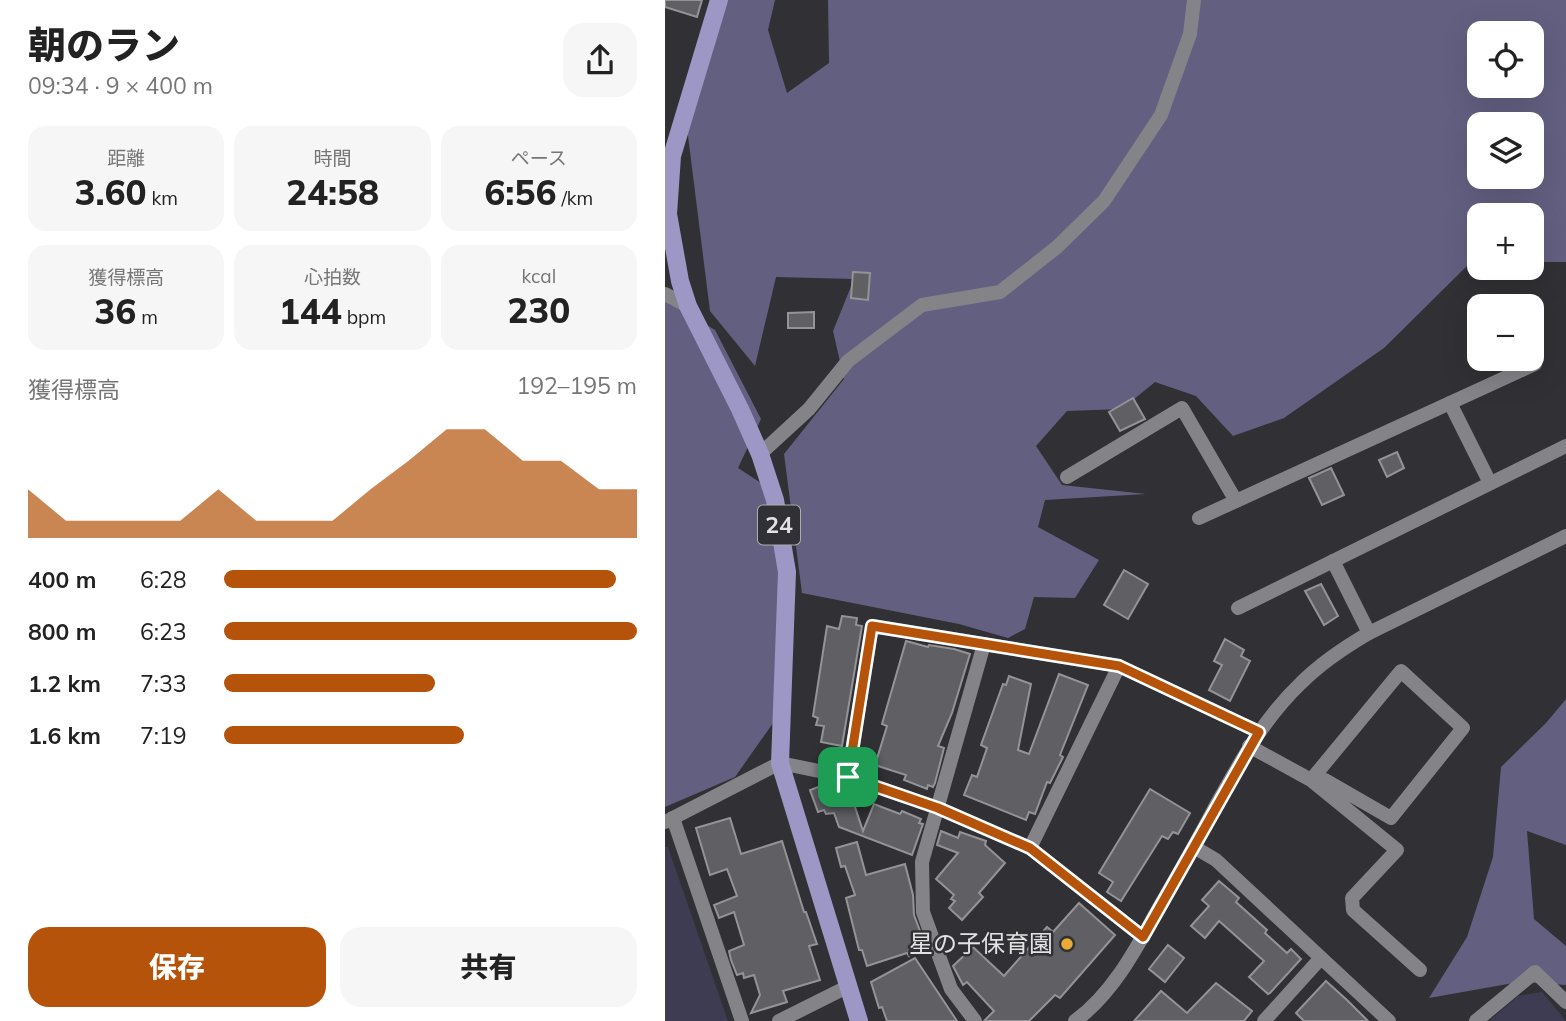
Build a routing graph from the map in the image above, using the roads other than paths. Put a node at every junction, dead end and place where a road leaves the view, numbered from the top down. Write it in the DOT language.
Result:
graph roads {
  1 [pos="719,0"];
  2 [pos="1195,0"];
  3 [pos="665,294"];
  4 [pos="688,306"];
  5 [pos="1520,371"];
  6 [pos="1450,403"];
  7 [pos="1566,446"];
  8 [pos="760,454"];
  9 [pos="1067,477"];
  10 [pos="1490,483"];
  11 [pos="1236,500"];
  12 [pos="1199,518"];
  13 [pos="1566,536"];
  14 [pos="1333,561"];
  15 [pos="1238,608"];
  16 [pos="1369,633"];
  17 [pos="984,644"];
  18 [pos="1119,666"];
  19 [pos="1259,732"];
  20 [pos="1249,746"];
  21 [pos="780,763"];
  22 [pos="848,777"];
  23 [pos="1311,780"];
  24 [pos="938,808"];
  25 [pos="669,820"];
  26 [pos="1194,847"];
  27 [pos="1030,848"];
  28 [pos="1143,937"];
  29 [pos="1320,959"];
  30 [pos="1420,970"];
  31 [pos="848,987"];
  32 [pos="1566,1002"];
  33 [pos="1085,1018"];
  34 [pos="742,1021"];
  35 [pos="779,1021"];
  36 [pos="859,1021"];
  37 [pos="975,1021"];
  38 [pos="1264,1021"];
  39 [pos="1389,1021"];
  40 [pos="1476,1021"];
  1 -- 4 [label="main road, 24"];
  2 -- 8 [label="street"];
  3 -- 4 [label="street"];
  4 -- 8 [label="main road, 24"];
  5 -- 6 [label="street"];
  6 -- 10 [label="street"];
  6 -- 11 [label="street"];
  7 -- 10 [label="street"];
  8 -- 21 [label="main road, 24"];
  9 -- 11 [label="street"];
  10 -- 14 [label="street"];
  11 -- 12 [label="street"];
  13 -- 16 [label="street"];
  14 -- 15 [label="street"];
  14 -- 16 [label="street"];
  16 -- 19 [label="street"];
  17 -- 18 [label="street"];
  17 -- 22 [label="street"];
  17 -- 24 [label="street"];
  18 -- 19 [label="street"];
  18 -- 27 [label="street"];
  19 -- 20 [label="street"];
  20 -- 23 [label="street"];
  20 -- 26 [label="street"];
  21 -- 22 [label="street"];
  21 -- 25 [label="street"];
  21 -- 31 [label="main road, 24"];
  22 -- 24 [label="street"];
  23 -- 23 [label="street"];
  23 -- 30 [label="street"];
  24 -- 27 [label="street"];
  24 -- 37 [label="street"];
  25 -- 34 [label="street"];
  26 -- 28 [label="street"];
  26 -- 29 [label="street"];
  27 -- 28 [label="street"];
  28 -- 33 [label="street"];
  29 -- 38 [label="street"];
  29 -- 39 [label="street"];
  31 -- 35 [label="street"];
  31 -- 36 [label="main road, 24"];
  32 -- 40 [label="street"];
}
